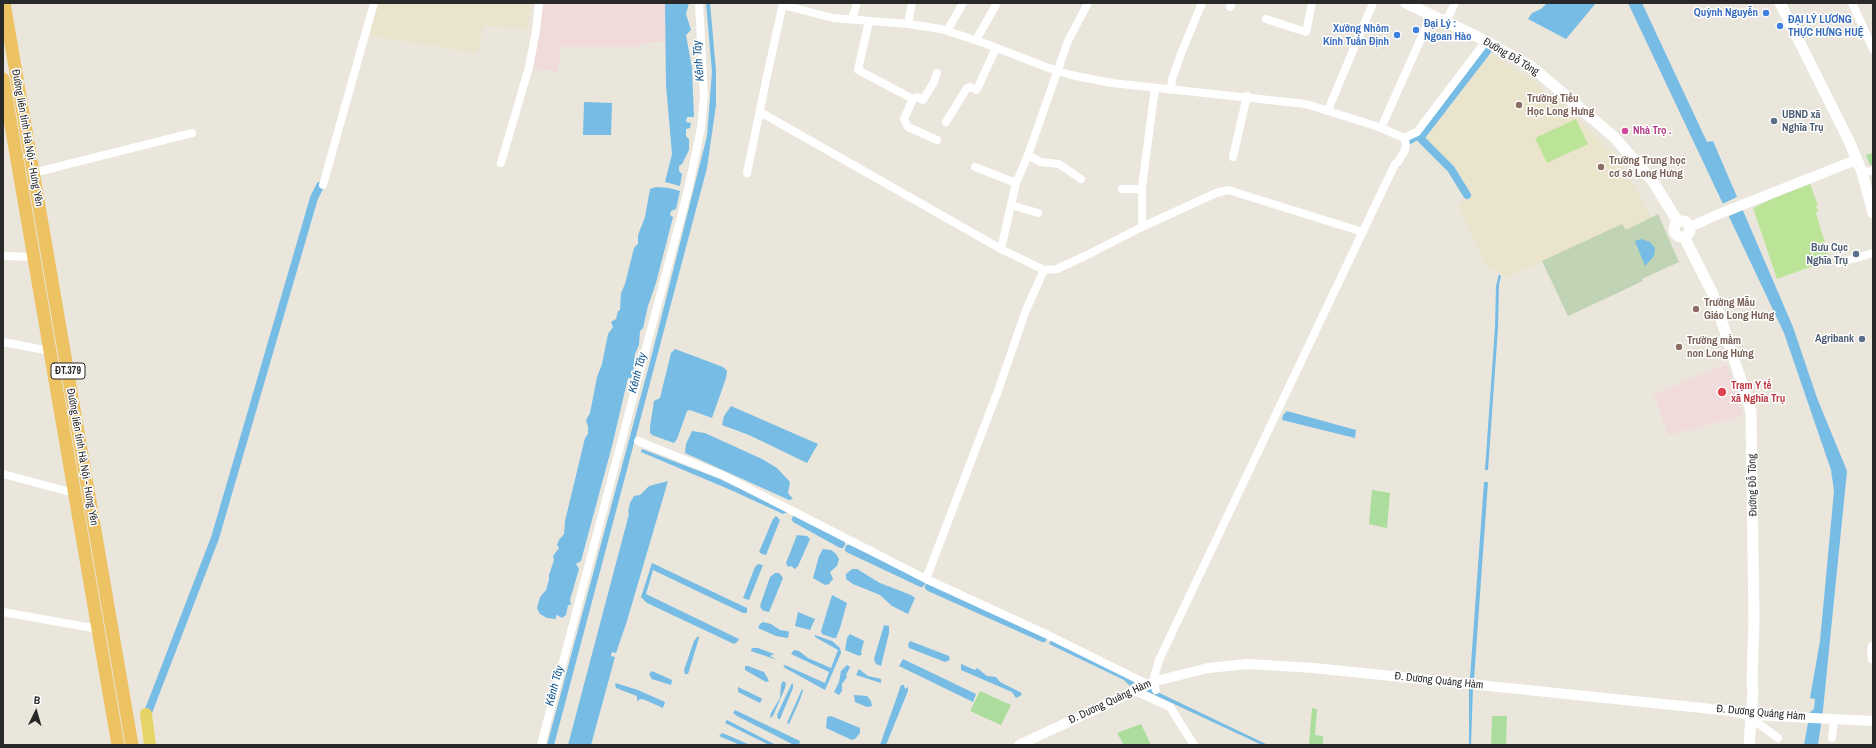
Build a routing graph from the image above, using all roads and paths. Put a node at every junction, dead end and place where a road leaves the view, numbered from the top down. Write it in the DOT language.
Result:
graph roads {
  1 [pos="4,3"];
  2 [pos="374,3"];
  3 [pos="539,3"];
  4 [pos="699,3"];
  5 [pos="857,3"];
  6 [pos="912,3"];
  7 [pos="963,3"];
  8 [pos="997,3"];
  9 [pos="1088,3"];
  10 [pos="1202,3"];
  11 [pos="1312,3"];
  12 [pos="1373,3"];
  13 [pos="1406,3"];
  14 [pos="1455,3"];
  15 [pos="1780,3"];
  16 [pos="1852,3"];
  17 [pos="783,4"];
  18 [pos="1432,14"];
  19 [pos="852,19"];
  20 [pos="1266,19"];
  21 [pos="869,21"];
  22 [pos="1446,21"];
  23 [pos="908,24"];
  24 [pos="947,31"];
  25 [pos="976,40"];
  26 [pos="1486,41"];
  27 [pos="996,48"];
  28 [pos="1873,49"];
  29 [pos="1056,70"];
  30 [pos="937,73"];
  31 [pos="3,79"];
  32 [pos="1155,88"];
  33 [pos="1171,90"];
  34 [pos="1247,96"];
  35 [pos="913,99"];
  36 [pos="1328,110"];
  37 [pos="760,112"];
  38 [pos="946,122"];
  39 [pos="1381,128"];
  40 [pos="192,133"];
  41 [pos="1404,138"];
  42 [pos="937,140"];
  43 [pos="1028,155"];
  44 [pos="1233,157"];
  45 [pos="1856,160"];
  46 [pos="501,163"];
  47 [pos="974,168"];
  48 [pos="1873,171"];
  49 [pos="1862,172"];
  50 [pos="33,173"];
  51 [pos="747,173"];
  52 [pos="1081,179"];
  53 [pos="1016,183"];
  54 [pos="323,185"];
  55 [pos="1122,189"];
  56 [pos="1142,189"];
  57 [pos="1011,205"];
  58 [pos="1038,213"];
  59 [pos="1873,213"];
  60 [pos="1678,222"];
  61 [pos="1142,227"];
  62 [pos="1690,227"];
  63 [pos="1363,232"];
  64 [pos="1684,237"];
  65 [pos="1001,249"];
  66 [pos="1873,253"];
  67 [pos="3,256"];
  68 [pos="34,257"];
  69 [pos="1839,263"];
  70 [pos="1044,270"];
  71 [pos="3,342"];
  72 [pos="50,351"];
  73 [pos="638,441"];
  74 [pos="3,474"];
  75 [pos="74,493"];
  76 [pos="926,579"];
  77 [pos="3,612"];
  78 [pos="98,629"];
  79 [pos="1873,647"];
  80 [pos="1873,658"];
  81 [pos="1152,685"];
  82 [pos="1133,690"];
  83 [pos="146,714"];
  84 [pos="1751,716"];
  85 [pos="1832,719"];
  86 [pos="1873,721"];
  87 [pos="1778,738"];
  88 [pos="1832,738"];
  89 [pos="150,740"];
  90 [pos="132,742"];
  91 [pos="118,745"];
  92 [pos="542,745"];
  93 [pos="1019,745"];
  94 [pos="1194,745"];
  95 [pos="1749,745"];
  1 -- 50 [label="highway, Đường liên tỉnh Hà Nội - Hưng Yên / ĐT.379"];
  2 -- 54 [label="street"];
  3 -- 46 [label="street"];
  4 -- 92 [label="street"];
  5 -- 19 [label="street"];
  6 -- 23 [label="street"];
  7 -- 24 [label="street"];
  8 -- 25 [label="street"];
  9 -- 29 [label="street"];
  10 -- 33 [label="street"];
  11 -- 20 [label="street"];
  12 -- 36 [label="street"];
  13 -- 18 [label="main road, Đường Đỗ Tông"];
  14 -- 22 [label="street"];
  15 -- 45 [label="main road"];
  16 -- 28 [label="street"];
  17 -- 19 [label="street"];
  17 -- 37 [label="street"];
  18 -- 22 [label="main road, Đường Đỗ Tông"];
  18 -- 39 [label="street"];
  19 -- 21 [label="street"];
  21 -- 23 [label="street"];
  21 -- 35 [label="street"];
  22 -- 26 [label="main road, Đường Đỗ Tông"];
  23 -- 24 [label="street"];
  24 -- 25 [label="street"];
  25 -- 27 [label="street"];
  26 -- 41 [label="street"];
  26 -- 60 [label="main road, Đường Đỗ Tông"];
  27 -- 29 [label="street"];
  27 -- 38 [label="street"];
  29 -- 32 [label="street"];
  29 -- 43 [label="street"];
  30 -- 35 [label="street"];
  31 -- 68 [label="highway, Đường liên tỉnh Hà Nội - Hưng Yên / ĐT.379"];
  32 -- 33 [label="street"];
  32 -- 56 [label="street"];
  33 -- 34 [label="street"];
  34 -- 36 [label="street"];
  34 -- 44 [label="street"];
  35 -- 42 [label="street"];
  36 -- 39 [label="street"];
  37 -- 51 [label="street"];
  37 -- 65 [label="street"];
  39 -- 41 [label="street"];
  40 -- 50 [label="street"];
  41 -- 63 [label="street"];
  43 -- 52 [label="street"];
  43 -- 53 [label="street"];
  45 -- 49 [label="main road"];
  45 -- 62 [label="street"];
  47 -- 53 [label="street"];
  48 -- 49 [label="street"];
  49 -- 59 [label="main road"];
  50 -- 90 [label="highway, Đường liên tỉnh Hà Nội - Hưng Yên / ĐT.379"];
  53 -- 57 [label="street"];
  55 -- 56 [label="street"];
  56 -- 61 [label="street"];
  57 -- 58 [label="street"];
  57 -- 65 [label="street"];
  60 -- 62 [label="main road"];
  60 -- 64 [label="main road"];
  61 -- 63 [label="street"];
  61 -- 70 [label="street"];
  62 -- 64 [label="main road"];
  63 -- 81 [label="street"];
  64 -- 84 [label="main road, Đường Đỗ Tông"];
  65 -- 70 [label="street"];
  66 -- 69 [label="street"];
  67 -- 68 [label="street"];
  68 -- 72 [label="highway, Đường liên tỉnh Hà Nội - Hưng Yên / ĐT.379"];
  70 -- 76 [label="street"];
  71 -- 72 [label="street"];
  72 -- 75 [label="highway, Đường liên tỉnh Hà Nội - Hưng Yên / ĐT.379"];
  73 -- 76 [label="street"];
  74 -- 75 [label="street"];
  75 -- 78 [label="highway, Đường liên tỉnh Hà Nội - Hưng Yên / ĐT.379"];
  76 -- 81 [label="street"];
  77 -- 78 [label="street"];
  78 -- 91 [label="highway, Đường liên tỉnh Hà Nội - Hưng Yên / ĐT.379"];
  79 -- 80 [label="main road"];
  81 -- 82 [label="street, Đ. Dương Quảng Hàm"];
  81 -- 84 [label="street, Đ. Dương Quảng Hàm"];
  82 -- 93 [label="street, Đ. Dương Quảng Hàm"];
  82 -- 94 [label="street"];
  83 -- 89 [label="main road"];
  84 -- 85 [label="street, Đ. Dương Quảng Hàm"];
  84 -- 87 [label="street"];
  84 -- 95 [label="main road, Đường Đỗ Tông"];
  85 -- 86 [label="street, Đ. Dương Quảng Hàm"];
  85 -- 88 [label="street"];
}
